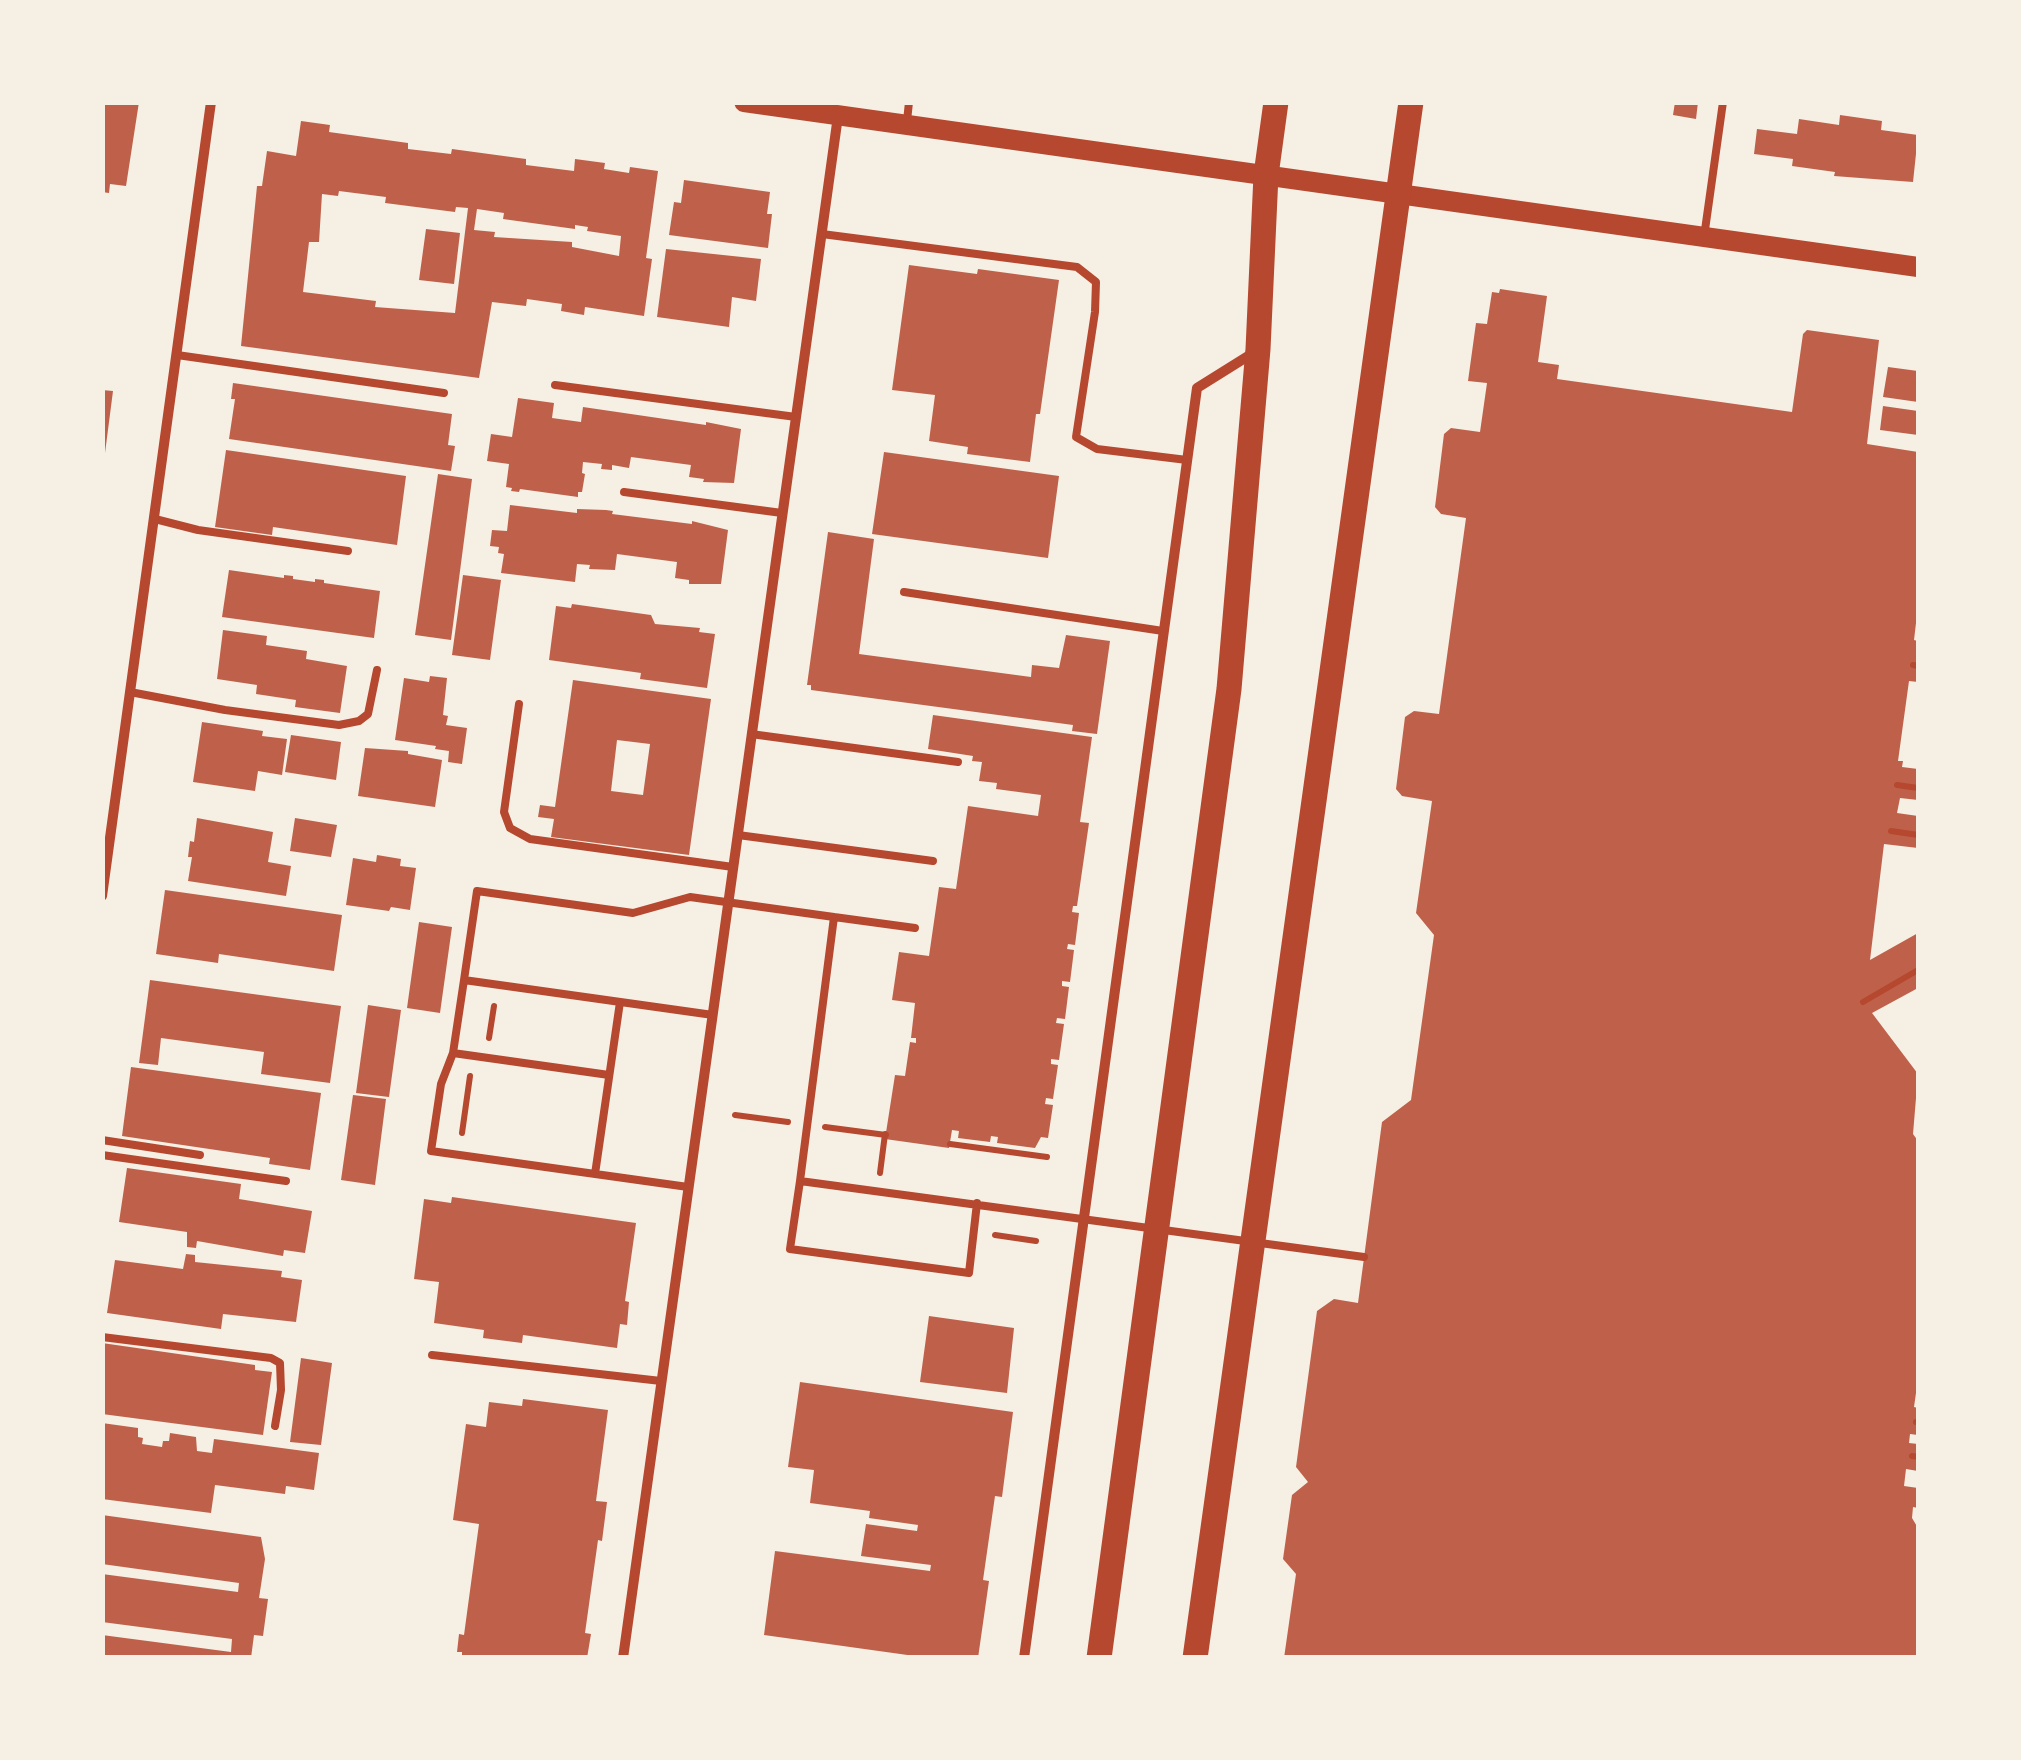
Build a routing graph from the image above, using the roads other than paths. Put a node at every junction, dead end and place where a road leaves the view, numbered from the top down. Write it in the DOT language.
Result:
graph roads {
  1 [pos="212,102"];
  2 [pos="744,102"];
  3 [pos="908,102"];
  4 [pos="1276,102"];
  5 [pos="1410,102"];
  6 [pos="1723,102"];
  7 [pos="871,111"];
  8 [pos="838,116"];
  9 [pos="906,125"];
  10 [pos="1266,175"];
  11 [pos="1398,194"];
  12 [pos="822,234"];
  13 [pos="1704,237"];
  14 [pos="1918,267"];
  15 [pos="1258,349"];
  16 [pos="177,355"];
  17 [pos="555,386"];
  18 [pos="444,393"];
  19 [pos="796,418"];
  20 [pos="1187,460"];
  21 [pos="624,492"];
  22 [pos="782,514"];
  23 [pos="155,520"];
  24 [pos="348,551"];
  25 [pos="904,592"];
  26 [pos="1164,631"];
  27 [pos="377,670"];
  28 [pos="130,692"];
  29 [pos="519,704"];
  30 [pos="752,734"];
  31 [pos="958,762"];
  32 [pos="738,836"];
  33 [pos="933,861"];
  34 [pos="733,867"];
  35 [pos="102,896"];
  36 [pos="728,900"];
  37 [pos="834,917"];
  38 [pos="915,928"];
  39 [pos="464,980"];
  40 [pos="620,1002"];
  41 [pos="712,1015"];
  42 [pos="453,1052"];
  43 [pos="610,1074"];
  44 [pos="102,1140"];
  45 [pos="102,1155"];
  46 [pos="200,1155"];
  47 [pos="596,1174"];
  48 [pos="286,1181"];
  49 [pos="800,1181"];
  50 [pos="688,1187"];
  51 [pos="977,1203"];
  52 [pos="1084,1218"];
  53 [pos="1158,1230"];
  54 [pos="1252,1242"];
  55 [pos="1364,1257"];
  56 [pos="102,1337"];
  57 [pos="432,1355"];
  58 [pos="661,1381"];
  59 [pos="276,1426"];
  60 [pos="623,1658"];
  61 [pos="1024,1658"];
  62 [pos="1099,1658"];
  63 [pos="1194,1658"];
  1 -- 16 [label="street"];
  2 -- 8 [label="main road"];
  3 -- 9 [label="lane"];
  4 -- 10 [label="main road"];
  5 -- 11 [label="main road"];
  6 -- 13 [label="lane"];
  7 -- 8 [label="main road"];
  7 -- 9 [label="main road"];
  8 -- 12 [label="street"];
  9 -- 10 [label="main road"];
  10 -- 11 [label="main road"];
  10 -- 15 [label="main road"];
  11 -- 13 [label="main road"];
  11 -- 54 [label="main road"];
  12 -- 19 [label="street"];
  12 -- 20 [label="lane"];
  13 -- 14 [label="main road"];
  15 -- 20 [label="street"];
  15 -- 53 [label="main road"];
  16 -- 18 [label="lane"];
  16 -- 23 [label="street"];
  17 -- 19 [label="lane"];
  19 -- 22 [label="street"];
  20 -- 26 [label="street"];
  21 -- 22 [label="lane"];
  22 -- 30 [label="street"];
  23 -- 24 [label="lane"];
  23 -- 28 [label="street"];
  25 -- 26 [label="lane"];
  26 -- 52 [label="street"];
  27 -- 28 [label="lane"];
  28 -- 35 [label="street"];
  29 -- 34 [label="lane"];
  30 -- 31 [label="lane"];
  30 -- 32 [label="street"];
  32 -- 33 [label="lane"];
  32 -- 34 [label="street"];
  34 -- 36 [label="street"];
  36 -- 37 [label="lane"];
  36 -- 39 [label="lane"];
  36 -- 41 [label="street"];
  37 -- 38 [label="lane"];
  37 -- 49 [label="lane"];
  39 -- 40 [label="lane"];
  39 -- 42 [label="lane"];
  40 -- 41 [label="lane"];
  40 -- 43 [label="lane"];
  41 -- 50 [label="street"];
  42 -- 43 [label="lane"];
  42 -- 47 [label="lane"];
  43 -- 47 [label="lane"];
  44 -- 46 [label="lane"];
  45 -- 48 [label="lane"];
  47 -- 50 [label="lane"];
  49 -- 51 [label="lane"];
  49 -- 51 [label="lane"];
  50 -- 58 [label="street"];
  51 -- 52 [label="lane"];
  52 -- 53 [label="lane"];
  52 -- 61 [label="street"];
  53 -- 54 [label="lane"];
  53 -- 62 [label="main road"];
  54 -- 55 [label="lane"];
  54 -- 63 [label="main road"];
  56 -- 59 [label="lane"];
  57 -- 58 [label="lane"];
  58 -- 60 [label="street"];
}
